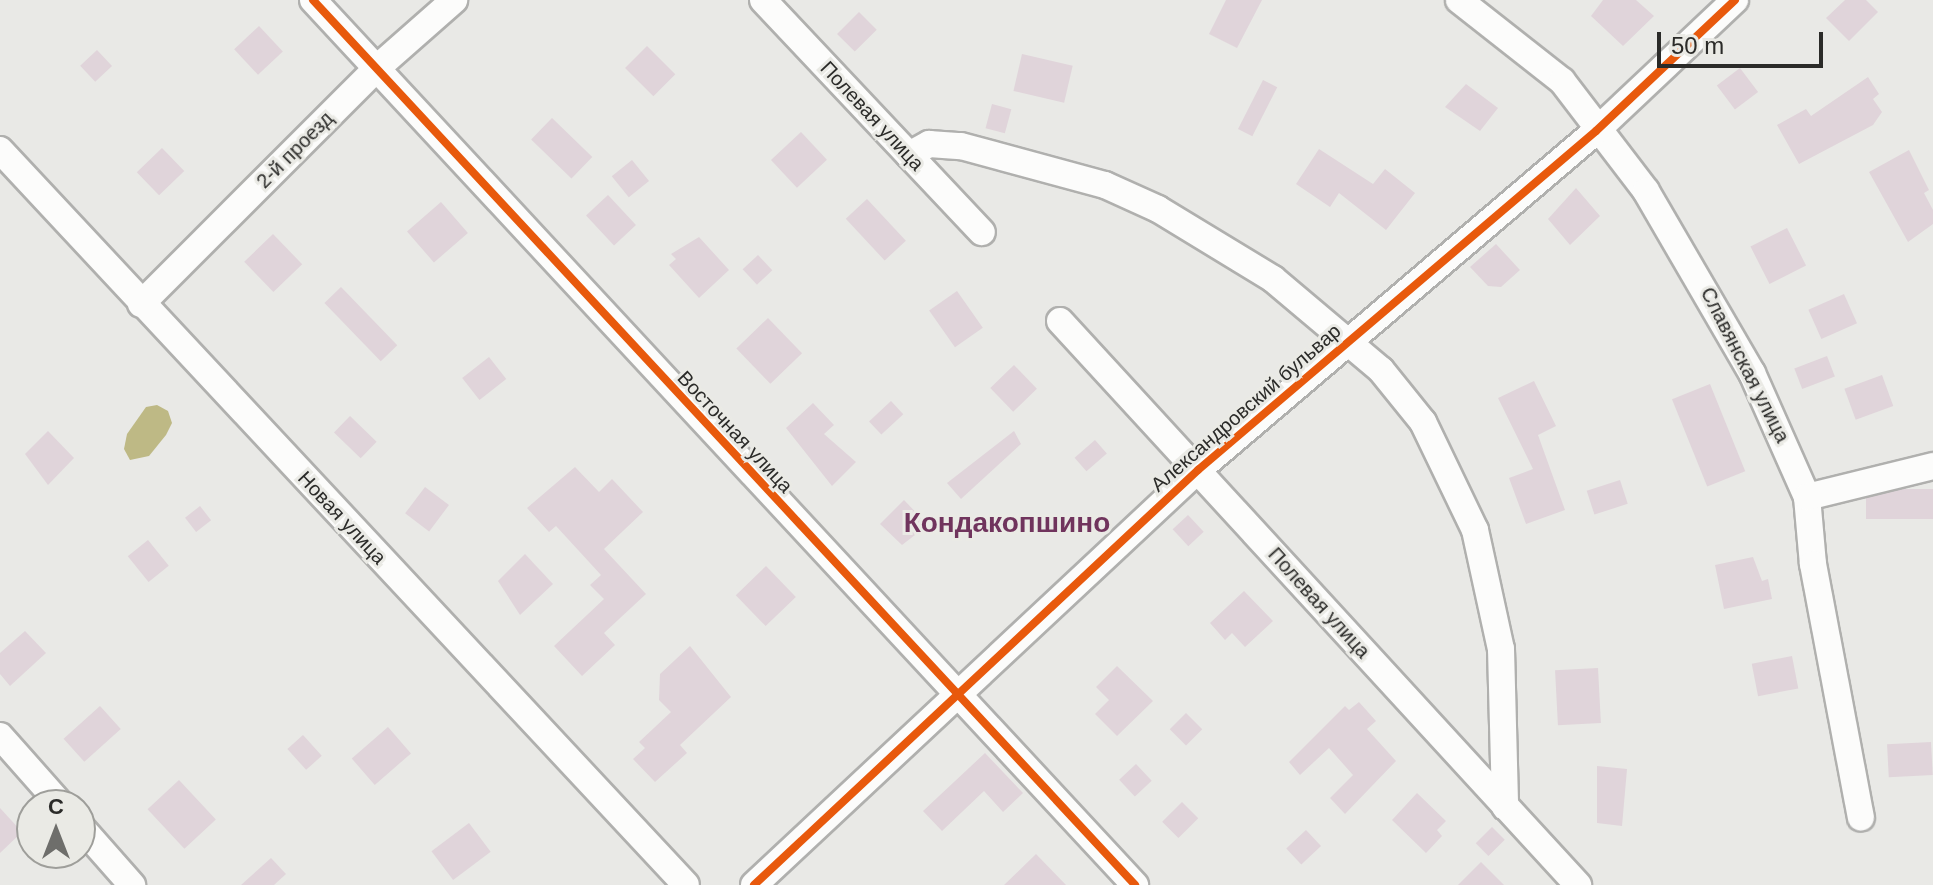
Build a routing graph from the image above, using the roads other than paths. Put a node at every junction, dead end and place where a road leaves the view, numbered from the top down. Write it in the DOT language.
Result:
graph roads {
  1 [pos="313,0"];
  2 [pos="454,0"];
  3 [pos="763,0"];
  4 [pos="1459,0"];
  5 [pos="1735,0"];
  6 [pos="377,68"];
  7 [pos="1596,131"];
  8 [pos="0,150"];
  9 [pos="909,155"];
  10 [pos="982,232"];
  11 [pos="141,304"];
  12 [pos="1060,321"];
  13 [pos="1343,343"];
  14 [pos="1933,466"];
  15 [pos="1198,470"];
  16 [pos="1807,497"];
  17 [pos="956,694"];
  18 [pos="0,736"];
  19 [pos="47,789"];
  20 [pos="1505,807"];
  21 [pos="1861,817"];
  22 [pos="96,844"];
  23 [pos="132,885"];
  24 [pos="686,885"];
  25 [pos="754,885"];
  26 [pos="1135,885"];
  27 [pos="1578,885"];
  1 -- 6 [label="street, Восточная улица"];
  2 -- 6 [label="street, 2-й проезд"];
  3 -- 9 [label="street, Полевая улица"];
  4 -- 7 [label="street, Славянская улица"];
  5 -- 7 [label="street, Александровский бульвар"];
  6 -- 11 [label="street, 2-й проезд"];
  6 -- 17 [label="street, Восточная улица"];
  7 -- 13 [label="street, Александровский бульвар"];
  7 -- 16 [label="street, Славянская улица"];
  8 -- 11 [label="street, Новая улица"];
  9 -- 10 [label="street, Полевая улица"];
  9 -- 13 [label="street"];
  11 -- 24 [label="street, Новая улица"];
  12 -- 15 [label="street, Полевая улица"];
  13 -- 15 [label="street, Александровский бульвар"];
  13 -- 20 [label="street"];
  14 -- 16 [label="street"];
  15 -- 17 [label="street, Александровский бульвар"];
  15 -- 20 [label="street, Полевая улица"];
  16 -- 21 [label="street, Славянская улица"];
  17 -- 25 [label="street, Александровский бульвар"];
  17 -- 26 [label="street, Восточная улица"];
  18 -- 19 [label="street"];
  20 -- 27 [label="street, Полевая улица"];
  22 -- 23 [label="street"];
}
